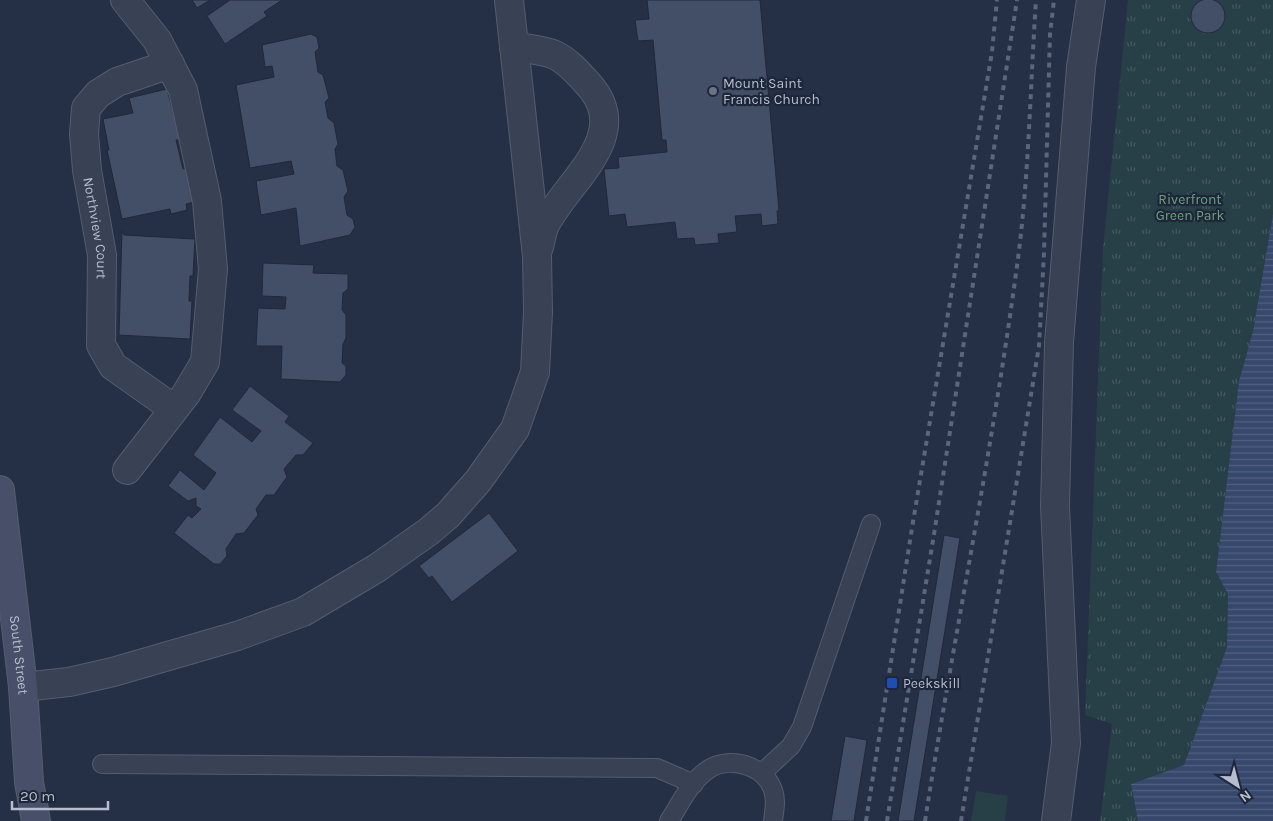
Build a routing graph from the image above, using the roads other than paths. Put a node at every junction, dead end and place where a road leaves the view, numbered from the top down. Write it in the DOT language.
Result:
graph roads {
  1 [pos="125,0"];
  2 [pos="509,0"];
  3 [pos="1091,0"];
  4 [pos="514,46"];
  5 [pos="170,64"];
  6 [pos="537,256"];
  7 [pos="174,409"];
  8 [pos="128,470"];
  9 [pos="0,490"];
  10 [pos="871,524"];
  11 [pos="23,687"];
  12 [pos="102,764"];
  13 [pos="762,773"];
  14 [pos="694,784"];
  15 [pos="36,821"];
  16 [pos="669,821"];
  17 [pos="773,821"];
  18 [pos="1056,821"];
  1 -- 5 [label="street"];
  2 -- 4 [label="street"];
  3 -- 18 [label="street"];
  4 -- 6 [label="street"];
  4 -- 6 [label="street"];
  5 -- 7 [label="street"];
  5 -- 7 [label="street, Northview Court"];
  6 -- 11 [label="street"];
  7 -- 8 [label="street"];
  9 -- 11 [label="street, South Street"];
  10 -- 13 [label="lane"];
  11 -- 15 [label="street, South Street"];
  12 -- 14 [label="lane"];
  13 -- 14 [label="lane"];
  13 -- 17 [label="lane"];
  14 -- 16 [label="lane"];
}
